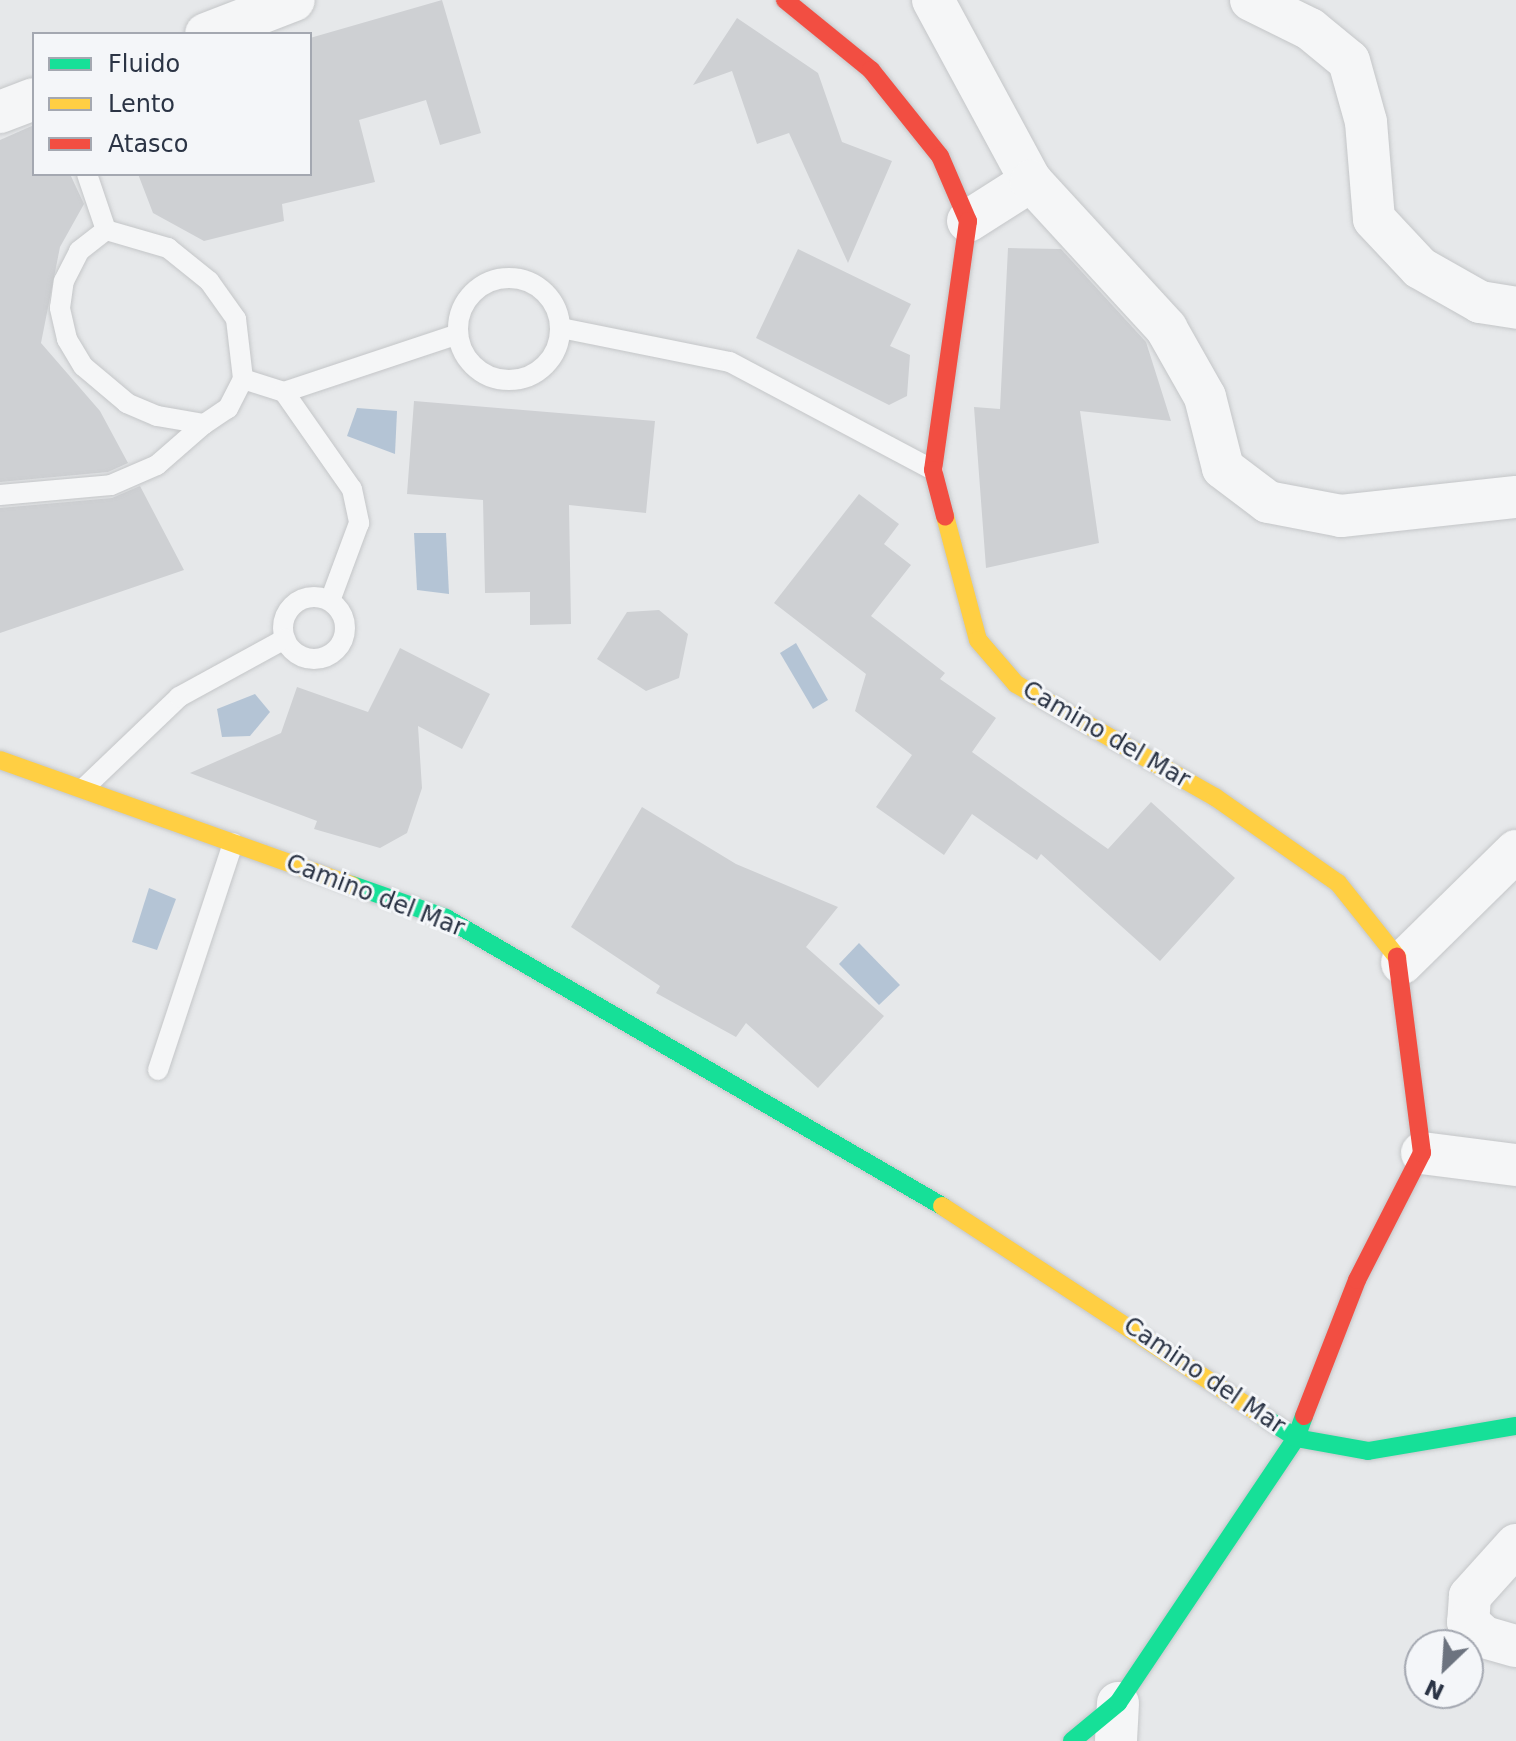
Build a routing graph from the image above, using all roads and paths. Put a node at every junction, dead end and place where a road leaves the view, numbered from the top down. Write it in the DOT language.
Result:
graph roads {
  1 [pos="785,0"];
  2 [pos="933,0"];
  3 [pos="1251,0"];
  4 [pos="281,2"];
  5 [pos="211,32"];
  6 [pos="32,100"];
  7 [pos="0,112"];
  8 [pos="88,176"];
  9 [pos="1031,181"];
  10 [pos="968,221"];
  11 [pos="106,230"];
  12 [pos="1516,308"];
  13 [pos="561,328"];
  14 [pos="458,334"];
  15 [pos="243,379"];
  16 [pos="284,392"];
  17 [pos="204,424"];
  18 [pos="933,470"];
  19 [pos="0,495"];
  20 [pos="1516,497"];
  21 [pos="330,601"];
  22 [pos="285,639"];
  23 [pos="0,760"];
  24 [pos="86,786"];
  25 [pos="233,843"];
  26 [pos="1516,851"];
  27 [pos="1402,963"];
  28 [pos="158,1070"];
  29 [pos="1422,1153"];
  30 [pos="1516,1165"];
  31 [pos="1516,1426"];
  32 [pos="1296,1438"];
  33 [pos="1516,1545"];
  34 [pos="1516,1646"];
  35 [pos="1117,1722"];
  36 [pos="1072,1741"];
  1 -- 10 [label="street"];
  2 -- 9 [label="street"];
  3 -- 12 [label="street"];
  4 -- 5 [label="street"];
  6 -- 7 [label="street"];
  8 -- 11 [label="lane"];
  9 -- 10 [label="street"];
  9 -- 20 [label="street"];
  10 -- 18 [label="street, Camino del Mar"];
  11 -- 15 [label="lane"];
  11 -- 17 [label="lane"];
  13 -- 14 [label="lane"];
  13 -- 14 [label="lane"];
  13 -- 18 [label="lane"];
  14 -- 16 [label="lane"];
  15 -- 16 [label="lane"];
  15 -- 17 [label="lane"];
  16 -- 21 [label="lane"];
  17 -- 19 [label="lane"];
  18 -- 27 [label="street, Camino del Mar"];
  21 -- 22 [label="lane"];
  21 -- 22 [label="lane"];
  22 -- 24 [label="lane"];
  23 -- 24 [label="street, Camino del Mar"];
  24 -- 25 [label="street, Camino del Mar"];
  25 -- 28 [label="lane"];
  25 -- 32 [label="street, Camino del Mar"];
  26 -- 27 [label="street"];
  27 -- 29 [label="street"];
  29 -- 30 [label="street"];
  29 -- 32 [label="street, Camino del Mar"];
  31 -- 32 [label="street"];
  32 -- 35 [label="street, Camino del Mar"];
  33 -- 34 [label="street"];
  35 -- 36 [label="street, Camino del Mar"];
}
